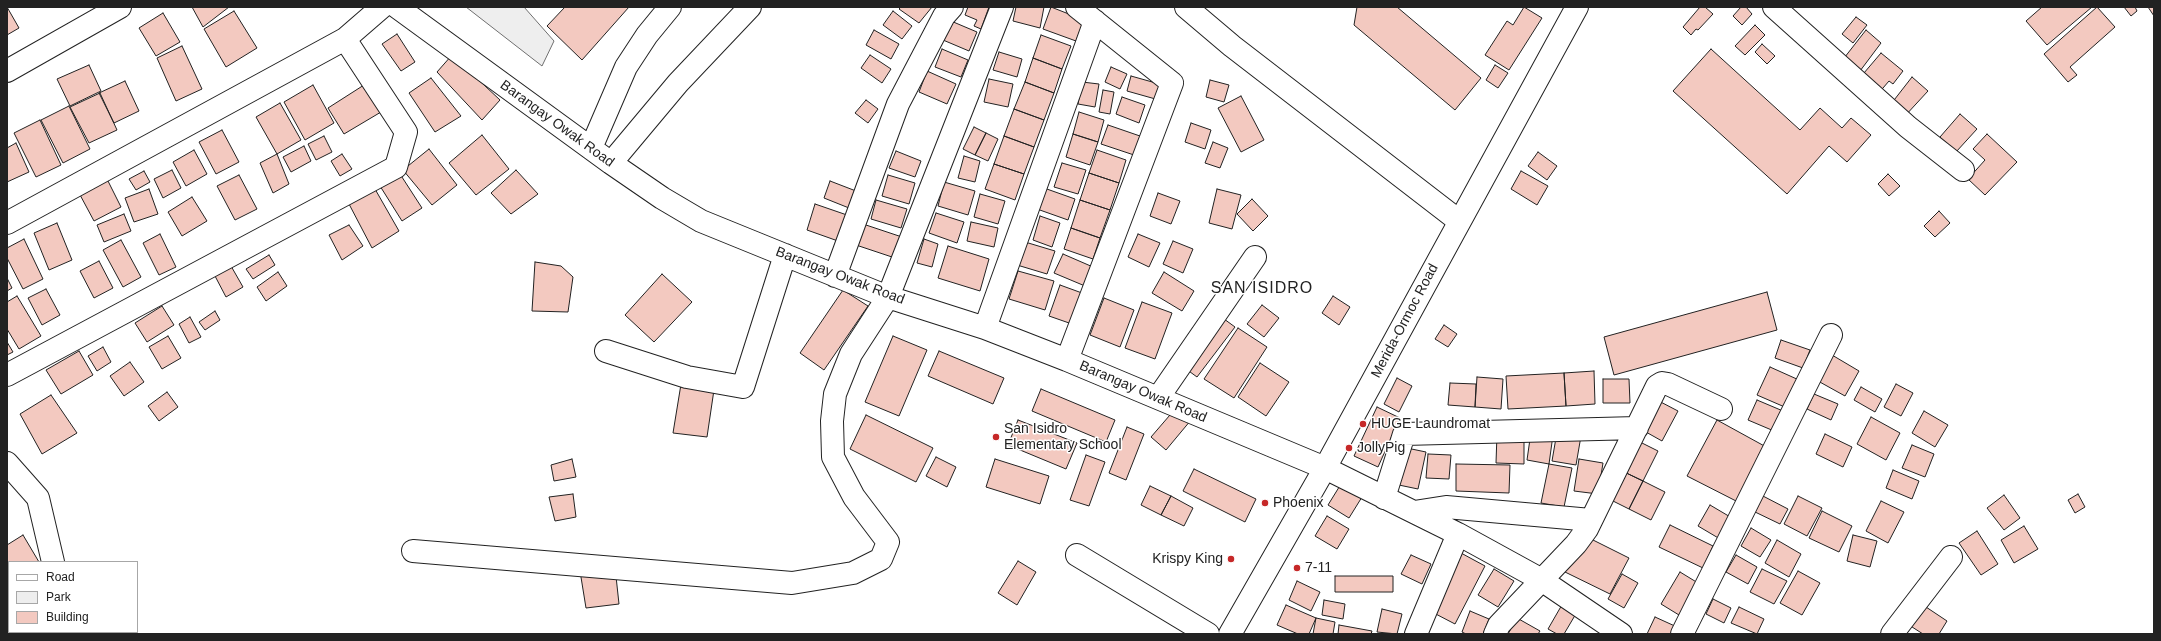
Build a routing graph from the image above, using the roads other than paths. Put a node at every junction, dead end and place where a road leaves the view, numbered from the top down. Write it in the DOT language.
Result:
graph roads {
  1 [pos="120,7"];
  2 [pos="382,7"];
  3 [pos="397,7"];
  4 [pos="670,7"];
  5 [pos="750,7"];
  6 [pos="952,7"];
  7 [pos="1002,7"];
  8 [pos="1077,7"];
  9 [pos="1186,7"];
  10 [pos="1577,7"];
  11 [pos="1774,7"];
  12 [pos="1095,21"];
  13 [pos="345,39"];
  14 [pos="7,71"];
  15 [pos="590,148"];
  16 [pos="611,163"];
  17 [pos="1963,170"];
  18 [pos="1459,221"];
  19 [pos="7,223"];
  20 [pos="785,255"];
  21 [pos="1255,257"];
  22 [pos="835,276"];
  23 [pos="888,297"];
  24 [pos="985,328"];
  25 [pos="1831,335"];
  26 [pos="606,350"];
  27 [pos="1067,360"];
  28 [pos="7,375"];
  29 [pos="1158,398"];
  30 [pos="1721,409"];
  31 [pos="1637,428"];
  32 [pos="7,463"];
  33 [pos="1325,468"];
  34 [pos="1384,498"];
  35 [pos="1414,512"];
  36 [pos="1591,520"];
  37 [pos="1458,534"];
  38 [pos="413,551"];
  39 [pos="1077,555"];
  40 [pos="1951,557"];
  41 [pos="53,561"];
  42 [pos="1540,580"];
  43 [pos="1608,630"];
  44 [pos="1208,634"];
  45 [pos="1230,634"];
  46 [pos="1416,634"];
  47 [pos="1496,634"];
  48 [pos="1682,634"];
  49 [pos="1892,634"];
  1 -- 14 [label="main road"];
  2 -- 13 [label="main road"];
  3 -- 15 [label="main road, Barangay Owak Road"];
  4 -- 15 [label="main road"];
  5 -- 16 [label="main road"];
  6 -- 22 [label="main road"];
  7 -- 23 [label="main road"];
  8 -- 12 [label="main road"];
  9 -- 18 [label="main road"];
  10 -- 18 [label="main road, Merida-Ormoc Road"];
  11 -- 17 [label="main road"];
  12 -- 24 [label="main road"];
  12 -- 27 [label="main road"];
  13 -- 19 [label="main road"];
  13 -- 28 [label="main road"];
  15 -- 16 [label="main road, Barangay Owak Road"];
  16 -- 20 [label="main road, Barangay Owak Road"];
  18 -- 33 [label="main road, Merida-Ormoc Road"];
  20 -- 22 [label="main road, Barangay Owak Road"];
  20 -- 26 [label="main road"];
  21 -- 29 [label="main road"];
  22 -- 23 [label="main road, Barangay Owak Road"];
  23 -- 24 [label="main road, Barangay Owak Road"];
  23 -- 38 [label="main road"];
  24 -- 27 [label="main road, Barangay Owak Road"];
  25 -- 48 [label="main road"];
  27 -- 29 [label="main road, Barangay Owak Road"];
  29 -- 33 [label="main road, Barangay Owak Road"];
  30 -- 31 [label="main road"];
  31 -- 34 [label="main road"];
  31 -- 36 [label="main road"];
  32 -- 41 [label="main road"];
  33 -- 34 [label="main road, Barangay Owak Road"];
  33 -- 45 [label="main road, Merida-Ormoc Road"];
  34 -- 35 [label="main road, Barangay Owak Road"];
  35 -- 36 [label="main road"];
  35 -- 37 [label="main road, Barangay Owak Road"];
  36 -- 42 [label="main road"];
  37 -- 42 [label="main road, Barangay Owak Road"];
  37 -- 46 [label="main road"];
  39 -- 44 [label="main road"];
  40 -- 49 [label="main road"];
  42 -- 43 [label="main road, Barangay Owak Road"];
  42 -- 47 [label="main road"];
}
